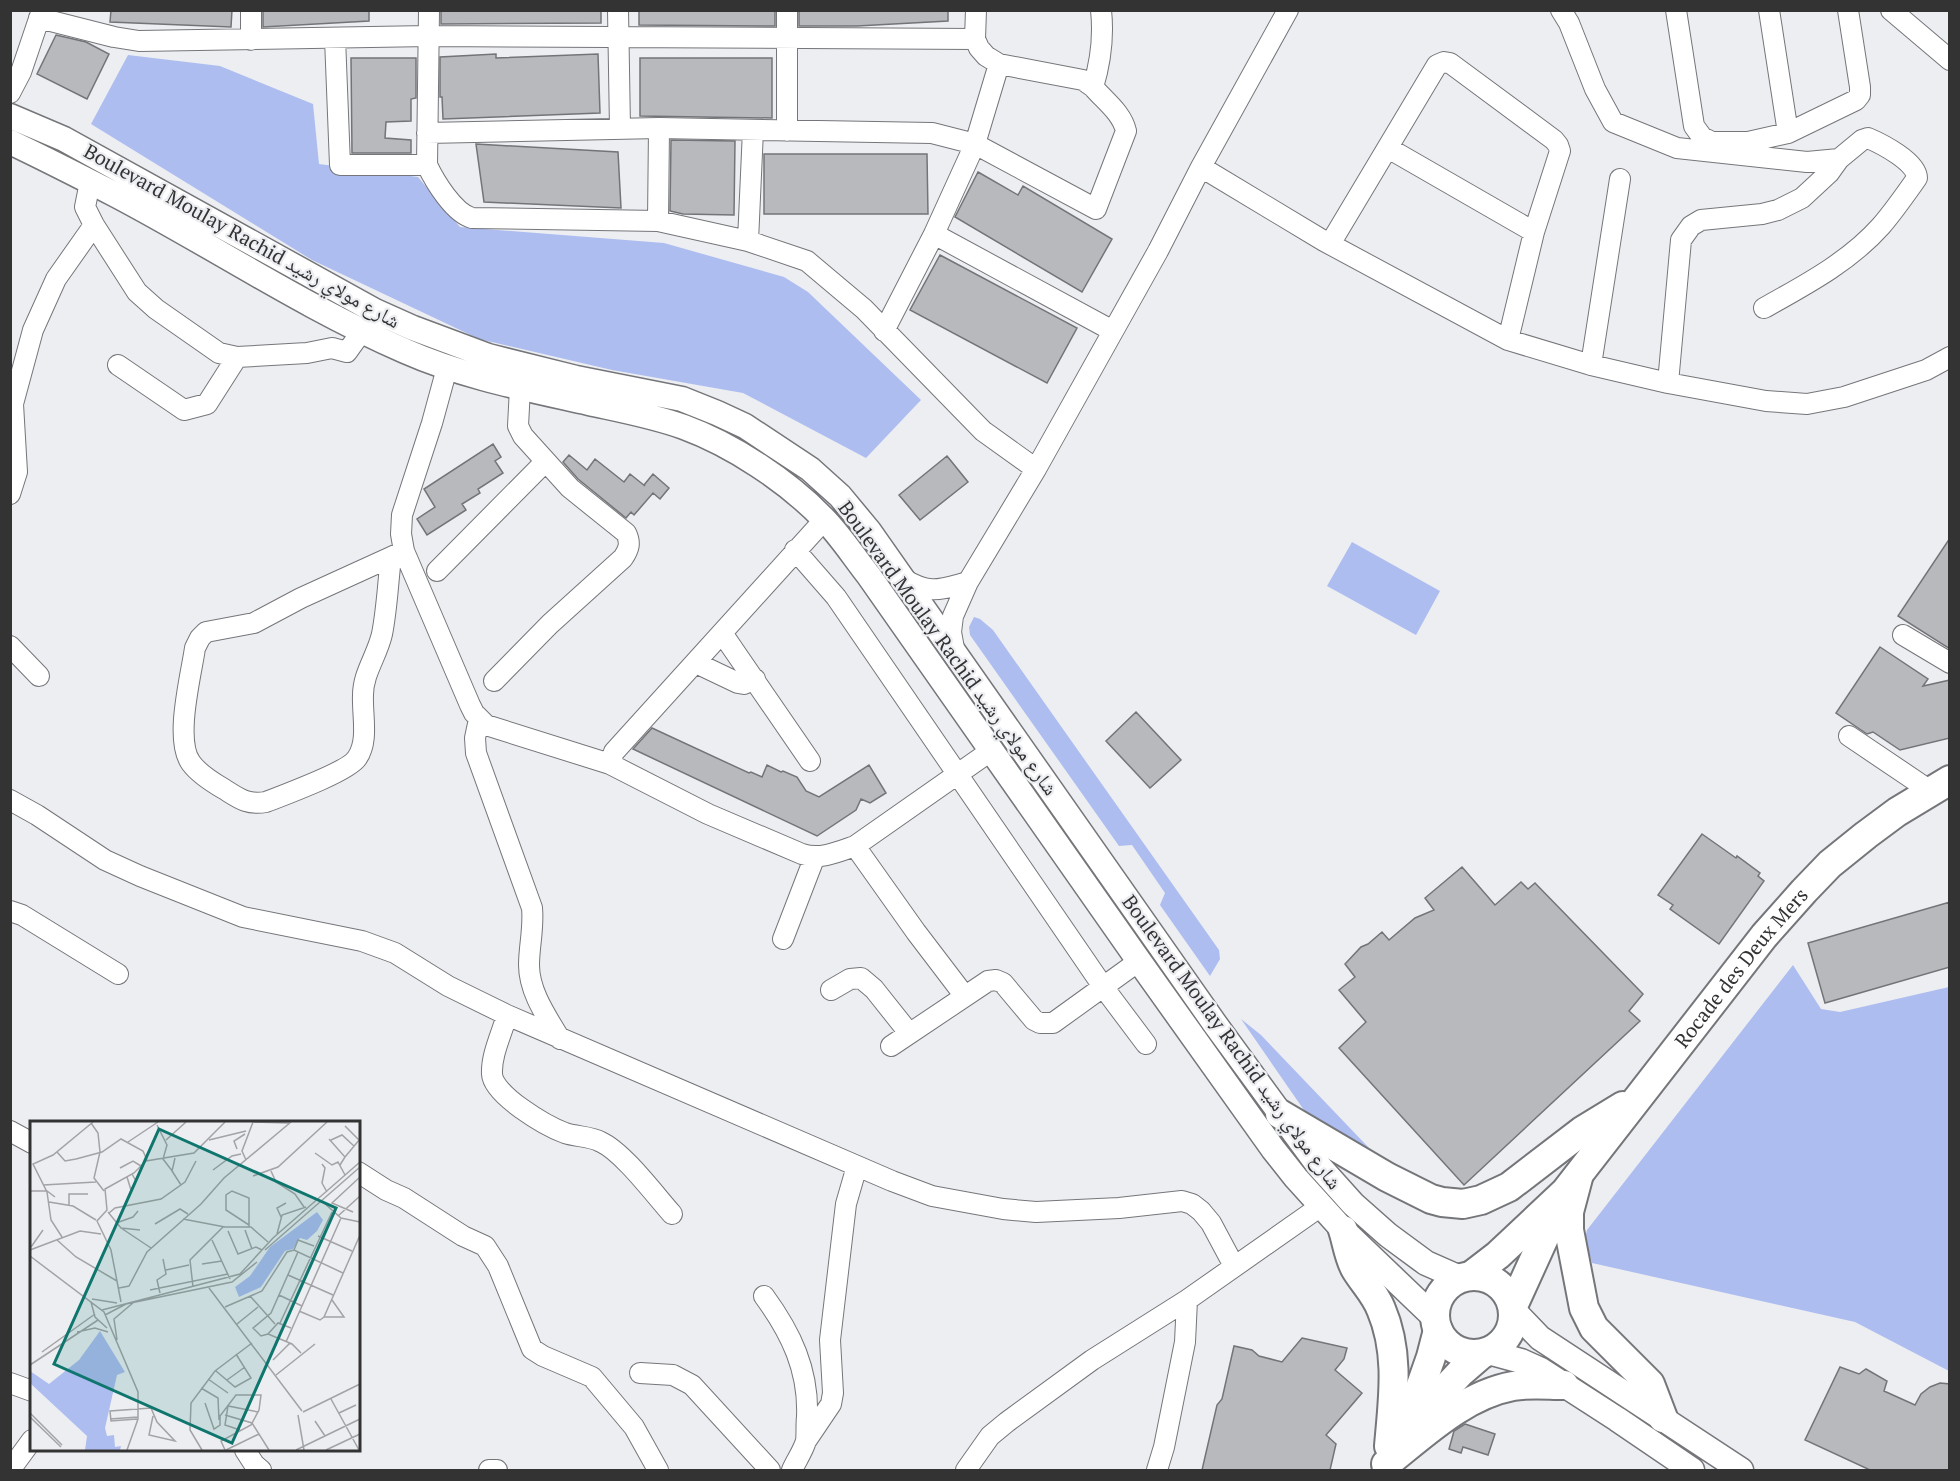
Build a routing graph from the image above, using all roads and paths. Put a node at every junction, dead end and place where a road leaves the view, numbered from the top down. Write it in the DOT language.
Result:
graph roads {
  1 [pos="251,10"];
  2 [pos="429,10"];
  3 [pos="618,10"];
  4 [pos="787,10"];
  5 [pos="976,10"];
  6 [pos="1101,10"];
  7 [pos="1288,10"];
  8 [pos="1561,10"];
  9 [pos="1676,10"];
  10 [pos="1769,10"];
  11 [pos="1848,10"];
  12 [pos="1891,10"];
  13 [pos="41,14"];
  14 [pos="429,36"];
  15 [pos="618,37"];
  16 [pos="786,37"];
  17 [pos="335,38"];
  18 [pos="975,39"];
  19 [pos="251,40"];
  20 [pos="1950,60"];
  21 [pos="999,64"];
  22 [pos="1093,87"];
  23 [pos="10,93"];
  24 [pos="10,116"];
  25 [pos="659,128"];
  26 [pos="620,129"];
  27 [pos="753,130"];
  28 [pos="787,130"];
  29 [pos="427,133"];
  30 [pos="1788,133"];
  31 [pos="10,142"];
  32 [pos="975,144"];
  33 [pos="1388,148"];
  34 [pos="1839,159"];
  35 [pos="427,165"];
  36 [pos="1201,167"];
  37 [pos="1620,179"];
  38 [pos="90,182"];
  39 [pos="658,222"];
  40 [pos="94,225"];
  41 [pos="1534,232"];
  42 [pos="934,234"];
  43 [pos="748,241"];
  44 [pos="1330,244"];
  45 [pos="1764,308"];
  46 [pos="884,331"];
  47 [pos="362,332"];
  48 [pos="1113,332"];
  49 [pos="1508,340"];
  50 [pos="237,357"];
  51 [pos="1950,357"];
  52 [pos="118,365"];
  53 [pos="1591,365"];
  54 [pos="447,368"];
  55 [pos="1668,383"];
  56 [pos="520,388"];
  57 [pos="545,462"];
  58 [pos="1036,469"];
  59 [pos="10,494"];
  60 [pos="825,519"];
  61 [pos="795,549"];
  62 [pos="398,554"];
  63 [pos="437,571"];
  64 [pos="901,578"];
  65 [pos="968,582"];
  66 [pos="722,633"];
  67 [pos="1903,635"];
  68 [pos="10,646"];
  69 [pos="955,654"];
  70 [pos="696,663"];
  71 [pos="1950,663"];
  72 [pos="39,676"];
  73 [pos="754,679"];
  74 [pos="494,681"];
  75 [pos="479,719"];
  76 [pos="1849,736"];
  77 [pos="992,750"];
  78 [pos="810,761"];
  79 [pos="610,764"];
  80 [pos="957,775"];
  81 [pos="1940,785"];
  82 [pos="10,800"];
  83 [pos="855,846"];
  84 [pos="815,856"];
  85 [pos="10,911"];
  86 [pos="783,939"];
  87 [pos="1139,962"];
  88 [pos="118,974"];
  89 [pos="1104,988"];
  90 [pos="831,990"];
  91 [pos="964,995"];
  92 [pos="507,1015"];
  93 [pos="909,1033"];
  94 [pos="560,1039"];
  95 [pos="1146,1044"];
  96 [pos="891,1046"];
  97 [pos="1640,1095"];
  98 [pos="1280,1114"];
  99 [pos="10,1131"];
  100 [pos="30,1142"];
  101 [pos="857,1166"];
  102 [pos="360,1173"];
  103 [pos="1572,1183"];
  104 [pos="1321,1206"];
  105 [pos="672,1214"];
  106 [pos="1343,1230"];
  107 [pos="1234,1266"];
  108 [pos="1466,1276"];
  109 [pos="764,1296"];
  110 [pos="1187,1300"];
  111 [pos="1514,1308"];
  112 [pos="1436,1324"];
  113 [pos="1485,1353"];
  114 [pos="640,1373"];
  115 [pos="10,1383"];
  116 [pos="1564,1385"];
  117 [pos="30,1389"];
  118 [pos="1663,1418"];
  119 [pos="806,1441"];
  120 [pos="30,1443"];
  121 [pos="1387,1460"];
  122 [pos="10,1470"];
  123 [pos="489,1470"];
  124 [pos="497,1470"];
  125 [pos="658,1470"];
  126 [pos="770,1470"];
  127 [pos="792,1470"];
  128 [pos="966,1470"];
  129 [pos="1157,1470"];
  130 [pos="1692,1470"];
  131 [pos="1741,1470"];
  1 -- 19 [label="street"];
  2 -- 14 [label="street"];
  3 -- 15 [label="street"];
  4 -- 16 [label="street"];
  5 -- 18 [label="street"];
  6 -- 22 [label="street"];
  7 -- 36 [label="street"];
  8 -- 34 [label="street"];
  9 -- 30 [label="street"];
  10 -- 30 [label="street"];
  11 -- 30 [label="street"];
  12 -- 20 [label="street"];
  13 -- 19 [label="street"];
  13 -- 23 [label="street"];
  14 -- 15 [label="street"];
  14 -- 17 [label="street"];
  14 -- 29 [label="street"];
  15 -- 16 [label="street"];
  15 -- 26 [label="street"];
  16 -- 18 [label="street"];
  16 -- 28 [label="street"];
  17 -- 19 [label="street"];
  17 -- 35 [label="street"];
  18 -- 21 [label="street"];
  21 -- 22 [label="street"];
  21 -- 32 [label="street"];
  22 -- 32 [label="street"];
  24 -- 64 [label="main road, Boulevard Moulay Rachid شارع مولاي رشيد"];
  25 -- 26 [label="street"];
  25 -- 27 [label="street"];
  25 -- 39 [label="street"];
  26 -- 29 [label="street"];
  27 -- 28 [label="street"];
  27 -- 43 [label="street"];
  28 -- 32 [label="street"];
  29 -- 35 [label="street"];
  31 -- 38 [label="main road, Boulevard Moulay Rachid شارع مولاي رشيد"];
  32 -- 42 [label="street"];
  33 -- 41 [label="street"];
  33 -- 41 [label="street"];
  33 -- 44 [label="street"];
  34 -- 45 [label="street"];
  34 -- 55 [label="street"];
  35 -- 39 [label="street"];
  36 -- 44 [label="street"];
  36 -- 48 [label="street"];
  37 -- 53 [label="street"];
  38 -- 40 [label="street"];
  38 -- 47 [label="main road, Boulevard Moulay Rachid شارع مولاي رشيد"];
  39 -- 43 [label="street"];
  40 -- 50 [label="street"];
  40 -- 59 [label="street"];
  41 -- 49 [label="street"];
  42 -- 46 [label="street"];
  42 -- 48 [label="street"];
  43 -- 46 [label="street"];
  44 -- 49 [label="street"];
  46 -- 58 [label="street"];
  47 -- 50 [label="street"];
  47 -- 54 [label="main road, Boulevard Moulay Rachid شارع مولاي رشيد"];
  48 -- 58 [label="street"];
  49 -- 53 [label="street"];
  50 -- 52 [label="street"];
  51 -- 55 [label="street"];
  53 -- 55 [label="street"];
  54 -- 56 [label="main road, Boulevard Moulay Rachid شارع مولاي رشيد"];
  54 -- 62 [label="street"];
  56 -- 57 [label="street"];
  56 -- 60 [label="main road, Boulevard Moulay Rachid شارع مولاي رشيد"];
  57 -- 63 [label="street"];
  57 -- 74 [label="street"];
  58 -- 65 [label="street"];
  60 -- 61 [label="street"];
  60 -- 77 [label="main road, Boulevard Moulay Rachid شارع مولاي رشيد"];
  61 -- 66 [label="street"];
  61 -- 80 [label="street"];
  62 -- 62 [label="street"];
  62 -- 75 [label="street"];
  64 -- 65 [label="street"];
  64 -- 69 [label="main road, Boulevard Moulay Rachid شارع مولاي رشيد"];
  65 -- 69 [label="street"];
  66 -- 70 [label="street"];
  66 -- 73 [label="street"];
  67 -- 71 [label="street"];
  68 -- 72 [label="street"];
  69 -- 98 [label="main road, Boulevard Moulay Rachid شارع مولاي رشيد"];
  70 -- 73 [label="street"];
  70 -- 79 [label="street"];
  73 -- 78 [label="street"];
  75 -- 79 [label="street"];
  75 -- 94 [label="street"];
  76 -- 81 [label="street"];
  77 -- 80 [label="street"];
  77 -- 87 [label="main road, Boulevard Moulay Rachid شارع مولاي رشيد"];
  79 -- 84 [label="street"];
  80 -- 83 [label="street"];
  80 -- 89 [label="street"];
  81 -- 97 [label="highway, Rocade des Deux Mers"];
  82 -- 92 [label="street"];
  83 -- 84 [label="street"];
  83 -- 91 [label="street"];
  84 -- 86 [label="street"];
  85 -- 88 [label="street"];
  87 -- 89 [label="street"];
  87 -- 104 [label="main road, Boulevard Moulay Rachid شارع مولاي رشيد"];
  89 -- 91 [label="street"];
  89 -- 95 [label="street"];
  90 -- 93 [label="street"];
  91 -- 93 [label="street"];
  92 -- 94 [label="street"];
  92 -- 105 [label="street"];
  93 -- 96 [label="street"];
  94 -- 101 [label="street"];
  97 -- 98 [label="highway"];
  97 -- 103 [label="highway, Rocade des Deux Mers"];
  98 -- 108 [label="main road, Boulevard Moulay Rachid شارع مولاي رشيد"];
  99 -- 100 [label="street"];
  101 -- 107 [label="street"];
  101 -- 119 [label="street"];
  102 -- 125 [label="street"];
  103 -- 108 [label="highway, Rocade des Deux Mers"];
  103 -- 111 [label="highway, Rocade des Deux Mers"];
  103 -- 118 [label="highway"];
  104 -- 106 [label="main road, Boulevard Moulay Rachid شارع مولاي رشيد"];
  104 -- 107 [label="street"];
  106 -- 112 [label="main road, Boulevard Moulay Rachid شارع مولاي رشيد"];
  106 -- 121 [label="highway"];
  107 -- 110 [label="street"];
  108 -- 111 [label="highway"];
  108 -- 112 [label="highway, Rocade des Deux Mers"];
  109 -- 119 [label="street"];
  110 -- 128 [label="street"];
  110 -- 129 [label="street"];
  111 -- 113 [label="highway, Rocade des Deux Mers"];
  111 -- 118 [label="main road"];
  112 -- 113 [label="highway"];
  112 -- 121 [label="highway, Rocade des Deux Mers"];
  113 -- 116 [label="main road"];
  113 -- 121 [label="highway, Rocade des Deux Mers"];
  114 -- 126 [label="street"];
  115 -- 117 [label="street"];
  116 -- 121 [label="highway"];
  116 -- 130 [label="main road"];
  118 -- 131 [label="main road"];
  119 -- 127 [label="street"];
  120 -- 122 [label="street"];
  123 -- 124 [label="street"];
}
